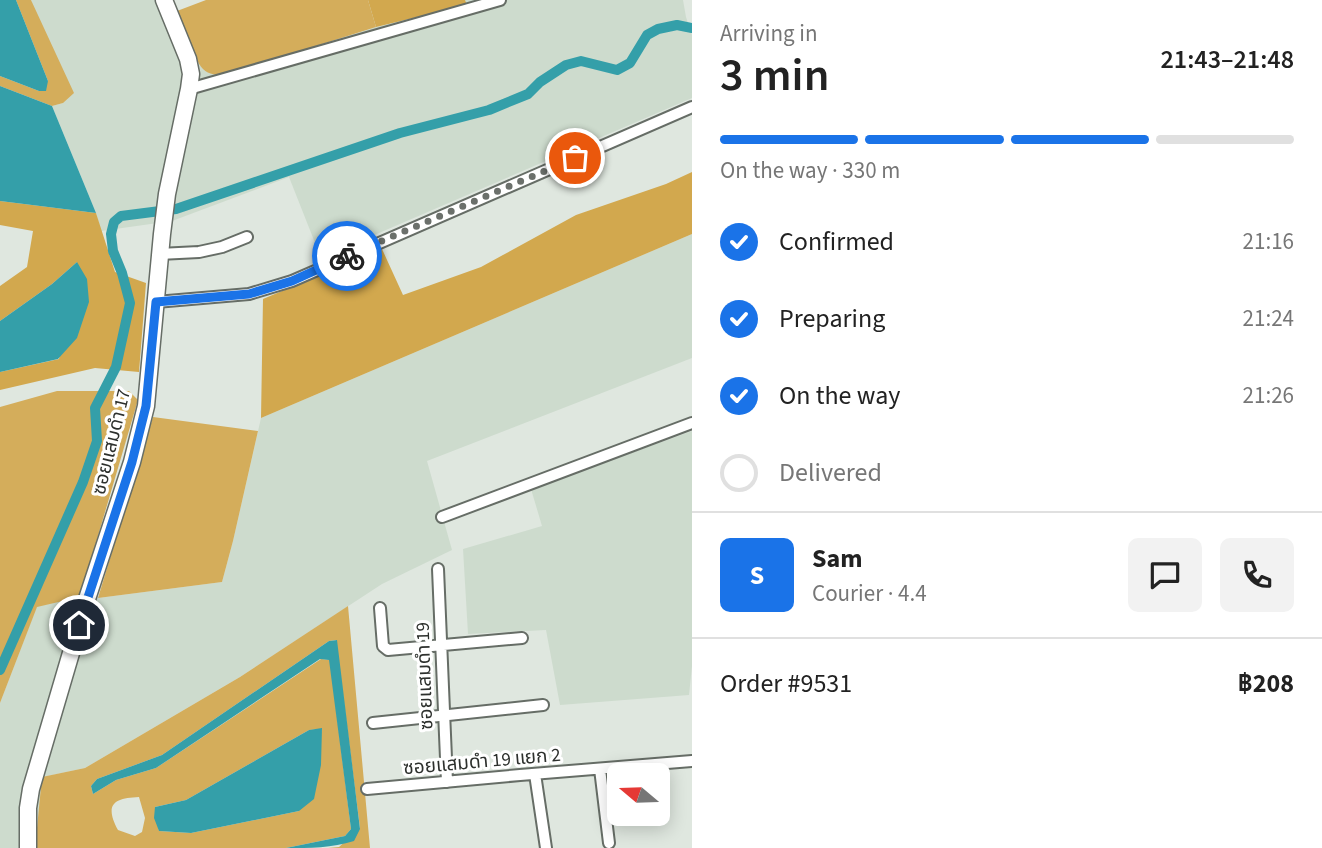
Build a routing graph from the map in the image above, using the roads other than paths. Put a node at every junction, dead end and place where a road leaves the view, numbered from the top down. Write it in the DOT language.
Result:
graph roads {
  1 [pos="163,0"];
  2 [pos="500,0"];
  3 [pos="189,89"];
  4 [pos="692,107"];
  5 [pos="247,237"];
  6 [pos="159,254"];
  7 [pos="156,302"];
  8 [pos="692,423"];
  9 [pos="442,517"];
  10 [pos="438,569"];
  11 [pos="380,608"];
  12 [pos="522,638"];
  13 [pos="441,645"];
  14 [pos="543,705"];
  15 [pos="444,714"];
  16 [pos="373,723"];
  17 [pos="692,761"];
  18 [pos="600,769"];
  19 [pos="535,774"];
  20 [pos="447,782"];
  21 [pos="367,789"];
  22 [pos="609,843"];
  23 [pos="28,848"];
  24 [pos="546,848"];
  1 -- 3 [label="street, ซอยแสมดำ 17"];
  2 -- 3 [label="street"];
  3 -- 6 [label="street, ซอยแสมดำ 17"];
  4 -- 7 [label="street"];
  5 -- 6 [label="street"];
  6 -- 7 [label="street, ซอยแสมดำ 17"];
  7 -- 23 [label="street, ซอยแสมดำ 17"];
  8 -- 9 [label="street"];
  10 -- 13 [label="street, ซอยแสมดำ 19"];
  11 -- 13 [label="street"];
  12 -- 13 [label="street"];
  13 -- 15 [label="street, ซอยแสมดำ 19"];
  14 -- 15 [label="street"];
  15 -- 16 [label="street"];
  15 -- 20 [label="street, ซอยแสมดำ 19"];
  17 -- 18 [label="street, ซอยแสมดำ 19 แยก 2"];
  18 -- 19 [label="street, ซอยแสมดำ 19 แยก 2"];
  18 -- 22 [label="street"];
  19 -- 20 [label="street, ซอยแสมดำ 19 แยก 2"];
  19 -- 24 [label="street"];
  20 -- 21 [label="street, ซอยแสมดำ 19 แยก 2"];
}
